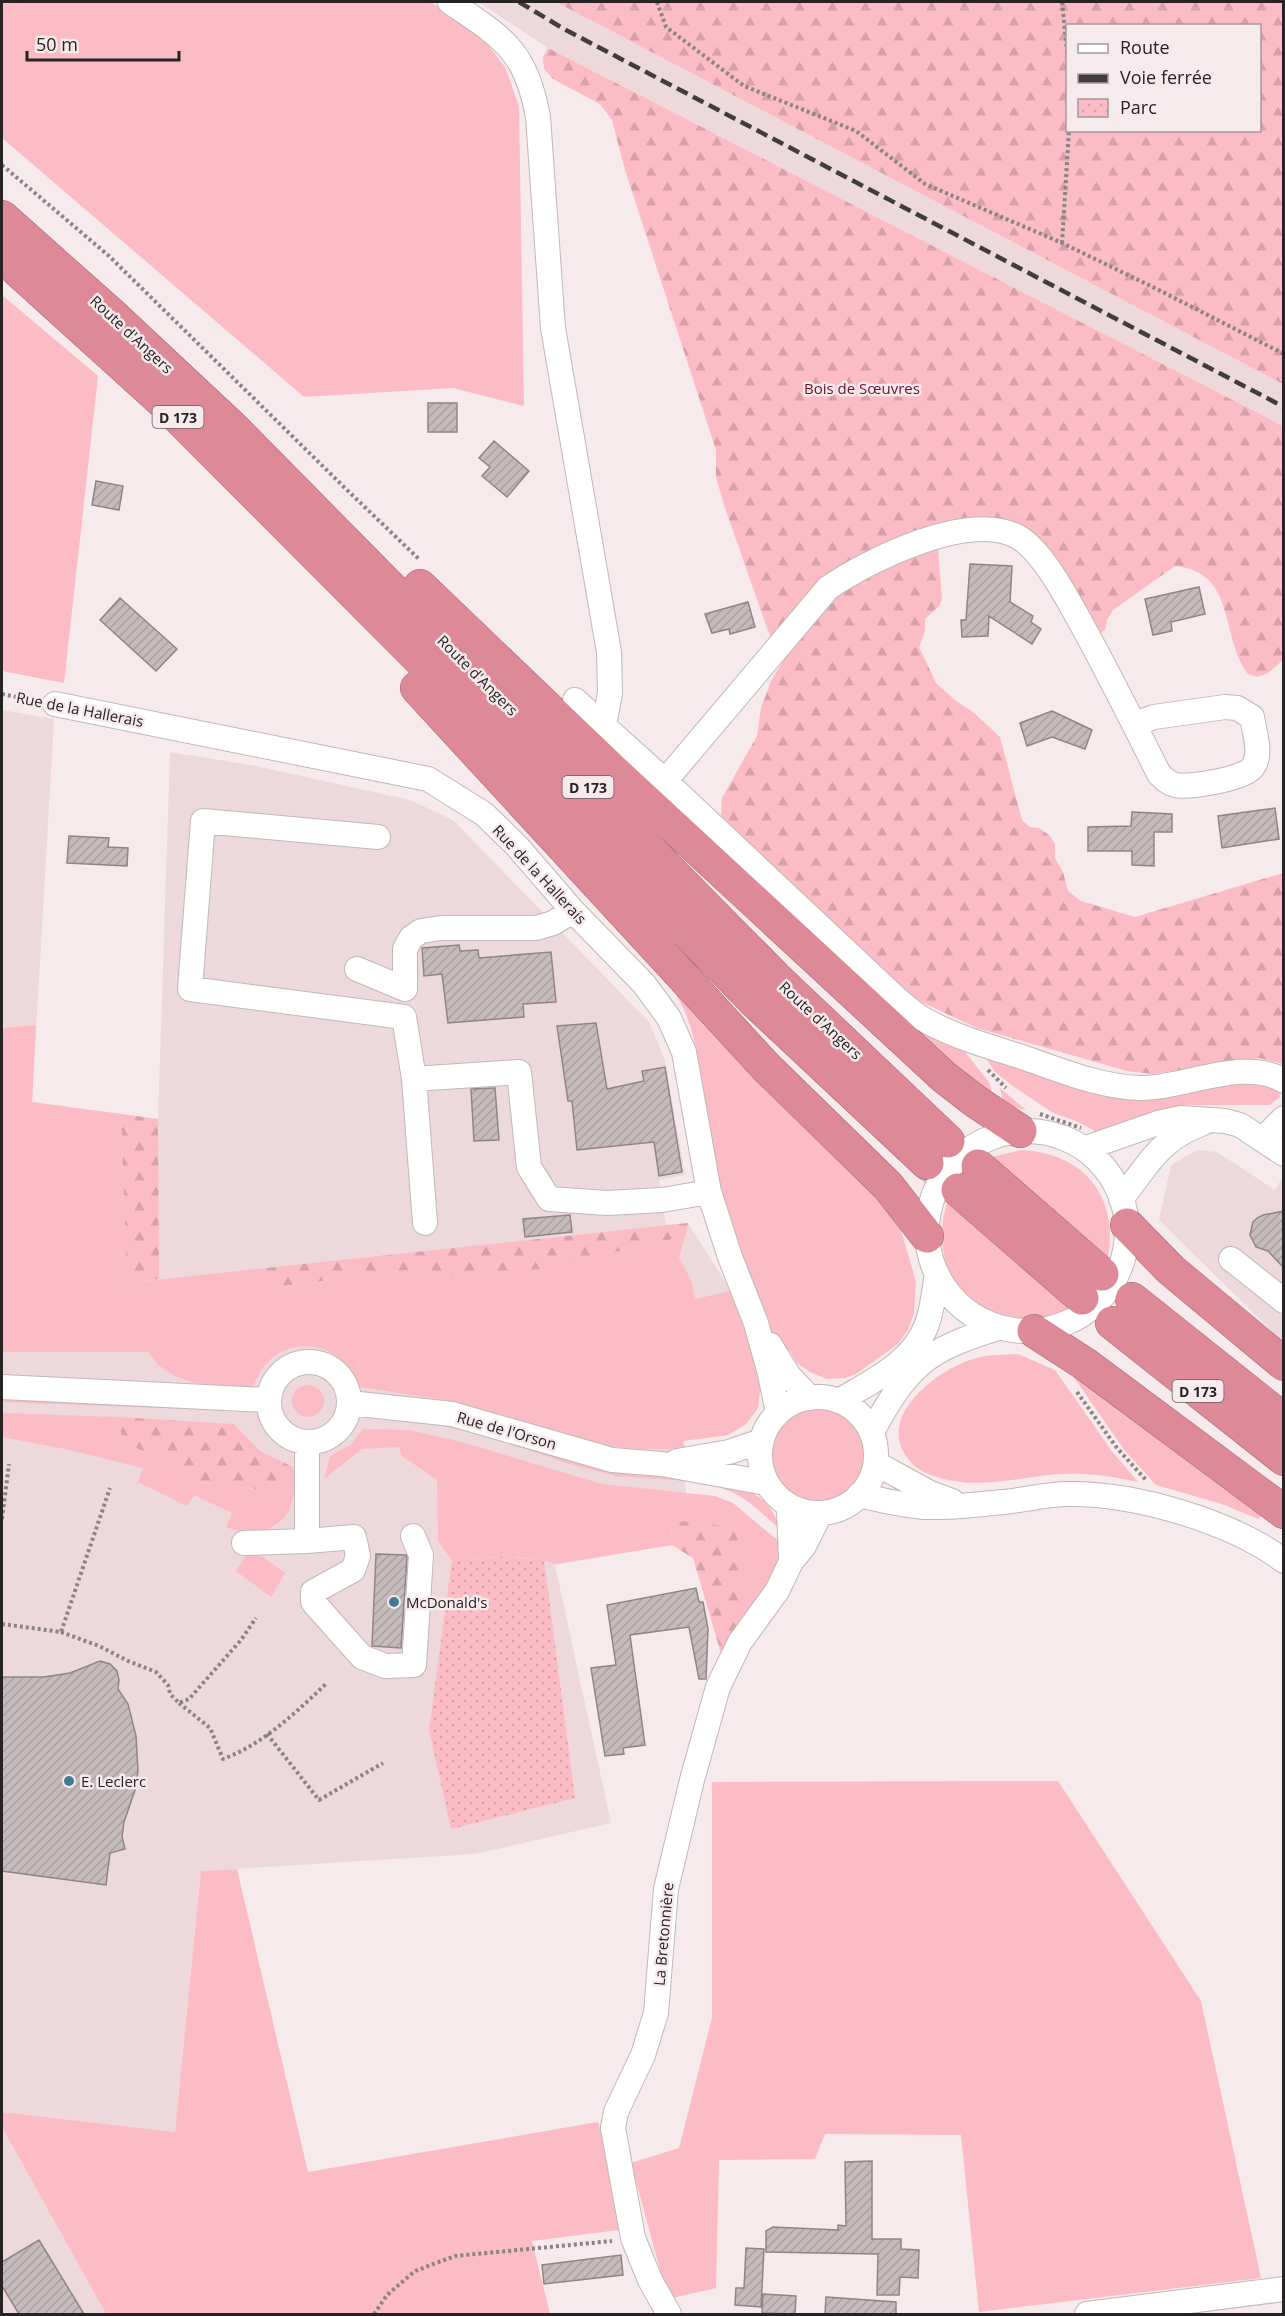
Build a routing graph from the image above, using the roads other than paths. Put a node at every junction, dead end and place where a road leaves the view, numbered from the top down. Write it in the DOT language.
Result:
graph roads {
  1 [pos="450,2"];
  2 [pos="2,217"];
  3 [pos="2,256"];
  4 [pos="233,428"];
  5 [pos="345,586"];
  6 [pos="575,700"];
  7 [pos="55,704"];
  8 [pos="1136,724"];
  9 [pos="604,725"];
  10 [pos="665,781"];
  11 [pos="378,837"];
  12 [pos="573,911"];
  13 [pos="357,969"];
  14 [pos="414,1079"];
  15 [pos="1284,1081"];
  16 [pos="1032,1118"];
  17 [pos="1284,1118"];
  18 [pos="1210,1120"];
  19 [pos="1263,1139"];
  20 [pos="1086,1148"];
  21 [pos="1284,1154"];
  22 [pos="978,1166"];
  23 [pos="958,1190"];
  24 [pos="709,1192"];
  25 [pos="1124,1212"];
  26 [pos="425,1223"];
  27 [pos="927,1236"];
  28 [pos="1231,1259"];
  29 [pos="937,1274"];
  30 [pos="1284,1301"];
  31 [pos="756,1323"];
  32 [pos="998,1329"];
  33 [pos="1034,1331"];
  34 [pos="1284,1364"];
  35 [pos="2,1387"];
  36 [pos="810,1398"];
  37 [pos="268,1400"];
  38 [pos="839,1401"];
  39 [pos="350,1403"];
  40 [pos="778,1412"];
  41 [pos="1284,1420"];
  42 [pos="872,1432"];
  43 [pos="761,1441"];
  44 [pos="307,1443"];
  45 [pos="1284,1459"];
  46 [pos="662,1464"];
  47 [pos="877,1464"];
  48 [pos="767,1483"];
  49 [pos="859,1495"];
  50 [pos="963,1505"];
  51 [pos="789,1509"];
  52 [pos="1284,1512"];
  53 [pos="820,1514"];
  54 [pos="413,1536"];
  55 [pos="306,1541"];
  56 [pos="254,1544"];
  57 [pos="1284,1561"];
  58 [pos="791,1562"];
  59 [pos="1284,2289"];
  60 [pos="669,2314"];
  61 [pos="1087,2314"];
  1 -- 9 [label="street"];
  2 -- 4 [label="highway, Route d'Angers / D 173"];
  3 -- 5 [label="highway, Route d'Angers / D 173"];
  4 -- 5 [label="highway, Route d'Angers / D 173"];
  4 -- 16 [label="highway"];
  5 -- 27 [label="highway"];
  6 -- 9 [label="street"];
  7 -- 12 [label="street, Rue de la Hallerais"];
  8 -- 8 [label="street"];
  8 -- 10 [label="street"];
  9 -- 10 [label="street"];
  10 -- 15 [label="street"];
  11 -- 14 [label="street"];
  12 -- 13 [label="street"];
  12 -- 24 [label="street, Rue de la Hallerais"];
  14 -- 24 [label="street"];
  14 -- 26 [label="street"];
  16 -- 20 [label="street"];
  16 -- 27 [label="street"];
  17 -- 19 [label="street"];
  18 -- 19 [label="street"];
  18 -- 20 [label="street"];
  18 -- 25 [label="street"];
  19 -- 21 [label="street"];
  20 -- 25 [label="street"];
  22 -- 23 [label="highway"];
  24 -- 31 [label="street, Rue de la Hallerais"];
  25 -- 33 [label="street"];
  25 -- 34 [label="highway"];
  27 -- 29 [label="street"];
  28 -- 30 [label="street"];
  29 -- 32 [label="street"];
  29 -- 38 [label="street"];
  31 -- 36 [label="street, Rue de la Hallerais"];
  31 -- 40 [label="street, Rue de la Hallerais"];
  32 -- 33 [label="street"];
  32 -- 42 [label="street"];
  33 -- 52 [label="highway"];
  35 -- 37 [label="street"];
  36 -- 38 [label="street"];
  36 -- 40 [label="street"];
  37 -- 39 [label="street"];
  37 -- 44 [label="street"];
  38 -- 42 [label="street"];
  39 -- 44 [label="street"];
  39 -- 46 [label="street, Rue de l'Orson"];
  40 -- 43 [label="street"];
  41 -- 45 [label="highway, D 173"];
  42 -- 47 [label="street"];
  43 -- 46 [label="street, Rue de l'Orson"];
  43 -- 48 [label="street"];
  44 -- 55 [label="street"];
  46 -- 48 [label="street, Rue de l'Orson"];
  47 -- 49 [label="street"];
  47 -- 50 [label="street"];
  48 -- 51 [label="street"];
  49 -- 50 [label="street"];
  49 -- 53 [label="street"];
  50 -- 57 [label="street"];
  51 -- 53 [label="street"];
  51 -- 58 [label="street, La Bretonnière"];
  53 -- 58 [label="street, La Bretonnière"];
  54 -- 55 [label="street"];
  55 -- 56 [label="street"];
  58 -- 60 [label="street, La Bretonnière"];
  59 -- 61 [label="street"];
}
